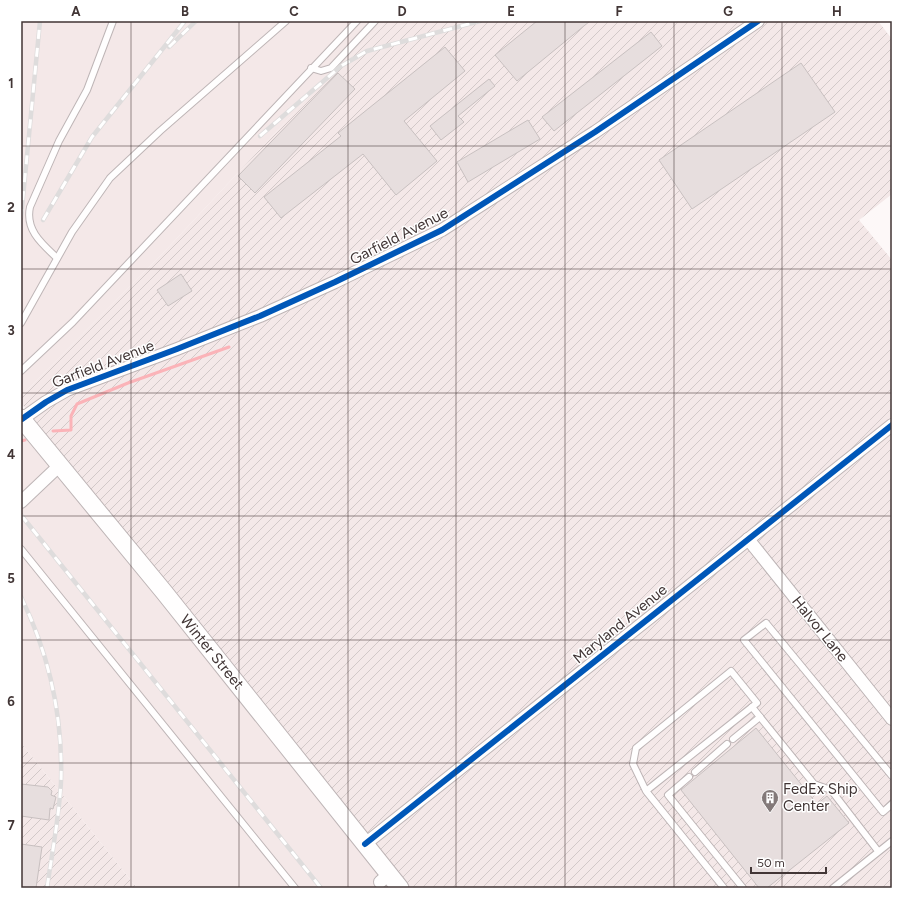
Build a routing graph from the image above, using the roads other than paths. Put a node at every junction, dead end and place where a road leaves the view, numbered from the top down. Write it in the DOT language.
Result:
graph roads {
  1 [pos="113,21"];
  2 [pos="286,21"];
  3 [pos="357,21"];
  4 [pos="376,21"];
  5 [pos="758,21"];
  6 [pos="311,68"];
  7 [pos="57,258"];
  8 [pos="21,323"];
  9 [pos="21,371"];
  10 [pos="22,418"];
  11 [pos="892,425"];
  12 [pos="60,466"];
  13 [pos="21,502"];
  14 [pos="748,539"];
  15 [pos="21,550"];
  16 [pos="752,707"];
  17 [pos="760,716"];
  18 [pos="892,719"];
  19 [pos="733,739"];
  20 [pos="728,744"];
  21 [pos="695,772"];
  22 [pos="892,776"];
  23 [pos="689,777"];
  24 [pos="646,791"];
  25 [pos="892,804"];
  26 [pos="892,841"];
  27 [pos="365,844"];
  28 [pos="878,851"];
  29 [pos="295,888"];
  30 [pos="400,888"];
  31 [pos="724,888"];
  32 [pos="743,888"];
  33 [pos="833,888"];
  1 -- 7 [label="lane"];
  2 -- 7 [label="lane"];
  3 -- 6 [label="lane"];
  4 -- 6 [label="lane"];
  5 -- 10 [label="street, Garfield Avenue"];
  6 -- 9 [label="lane"];
  7 -- 8 [label="lane"];
  10 -- 12 [label="street, Winter Street"];
  11 -- 14 [label="street, Maryland Avenue"];
  12 -- 13 [label="street"];
  12 -- 27 [label="street, Winter Street"];
  14 -- 18 [label="street, Halvor Lane"];
  14 -- 27 [label="street, Maryland Avenue"];
  15 -- 29 [label="lane"];
  16 -- 17 [label="lane"];
  16 -- 24 [label="lane"];
  16 -- 24 [label="lane"];
  17 -- 19 [label="lane"];
  17 -- 28 [label="lane"];
  20 -- 21 [label="lane"];
  22 -- 25 [label="lane"];
  23 -- 32 [label="lane"];
  24 -- 31 [label="lane"];
  26 -- 28 [label="lane"];
  27 -- 30 [label="street, Winter Street"];
  28 -- 33 [label="lane"];
}
